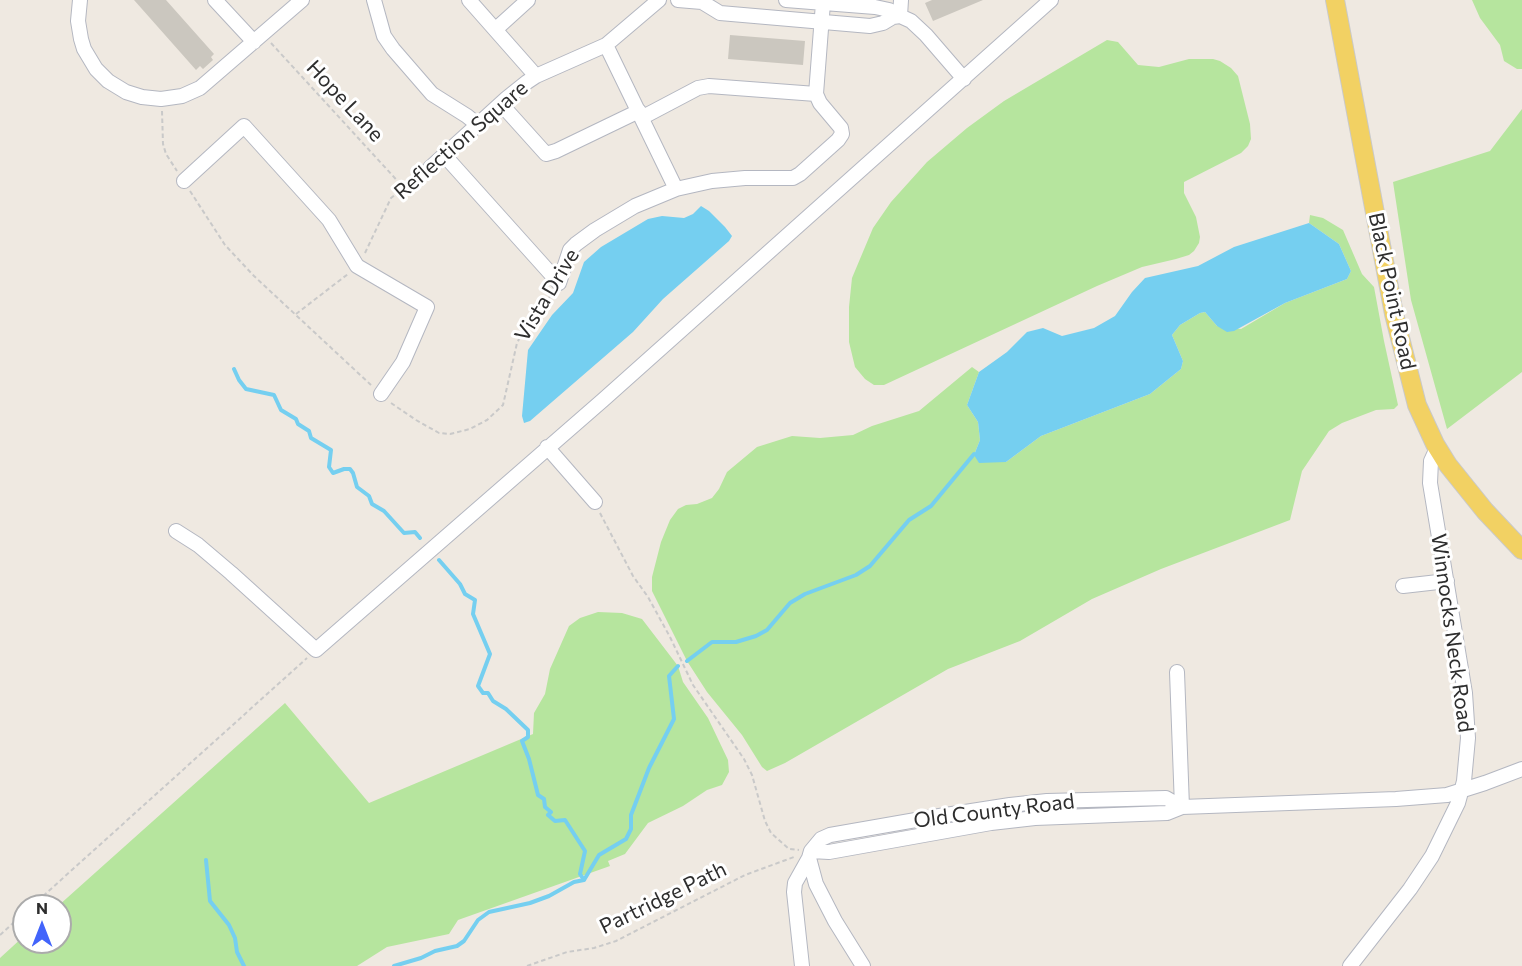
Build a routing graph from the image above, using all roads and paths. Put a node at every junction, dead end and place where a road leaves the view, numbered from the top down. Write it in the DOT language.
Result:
graph roads {
  1 [pos="81,0"];
  2 [pos="215,0"];
  3 [pos="302,0"];
  4 [pos="374,0"];
  5 [pos="469,0"];
  6 [pos="528,0"];
  7 [pos="659,0"];
  8 [pos="678,0"];
  9 [pos="786,0"];
  10 [pos="901,0"];
  11 [pos="1051,0"];
  12 [pos="1335,0"];
  13 [pos="705,1"];
  14 [pos="823,3"];
  15 [pos="900,16"];
  16 [pos="822,22"];
  17 [pos="496,29"];
  18 [pos="259,38"];
  19 [pos="606,45"];
  20 [pos="536,76"];
  21 [pos="964,79"];
  22 [pos="816,94"];
  23 [pos="161,99"];
  24 [pos="501,104"];
  25 [pos="641,114"];
  26 [pos="478,125"];
  27 [pos="445,156"];
  28 [pos="430,168"];
  29 [pos="184,181"];
  30 [pos="404,188"];
  31 [pos="676,189"];
  32 [pos="357,266"];
  33 [pos="559,282"];
  34 [pos="296,314"];
  35 [pos="381,394"];
  36 [pos="547,447"];
  37 [pos="1437,448"];
  38 [pos="595,502"];
  39 [pos="176,531"];
  40 [pos="1522,550"];
  41 [pos="1447,581"];
  42 [pos="1402,586"];
  43 [pos="316,650"];
  44 [pos="1177,672"];
  45 [pos="1522,769"];
  46 [pos="1462,792"];
  47 [pos="1097,800"];
  48 [pos="1182,807"];
  49 [pos="1098,815"];
  50 [pos="937,816"];
  51 [pos="940,831"];
  52 [pos="810,854"];
  53 [pos="45,894"];
  54 [pos="12,924"];
  55 [pos="0,935"];
  56 [pos="527,966"];
  57 [pos="802,966"];
  58 [pos="863,966"];
  59 [pos="1350,966"];
  1 -- 23 [label="street"];
  2 -- 18 [label="street"];
  3 -- 18 [label="street"];
  4 -- 26 [label="street"];
  5 -- 17 [label="street"];
  6 -- 17 [label="street"];
  7 -- 19 [label="street, Reflection Square"];
  8 -- 13 [label="street"];
  9 -- 14 [label="street"];
  10 -- 15 [label="street"];
  11 -- 21 [label="street"];
  12 -- 37 [label="main road, Black Point Road"];
  13 -- 16 [label="street"];
  14 -- 15 [label="street"];
  14 -- 16 [label="street"];
  15 -- 16 [label="street"];
  15 -- 21 [label="street"];
  16 -- 22 [label="street"];
  17 -- 20 [label="street"];
  18 -- 23 [label="street"];
  18 -- 30 [label="path, Hope Lane"];
  19 -- 20 [label="street, Reflection Square"];
  19 -- 25 [label="street"];
  20 -- 24 [label="street, Reflection Square"];
  21 -- 36 [label="street"];
  22 -- 25 [label="street"];
  22 -- 31 [label="street, Vista Drive"];
  23 -- 29 [label="path, Vista Drive"];
  24 -- 25 [label="street"];
  24 -- 26 [label="street, Reflection Square"];
  25 -- 31 [label="street"];
  26 -- 27 [label="street, Reflection Square"];
  27 -- 28 [label="street, Reflection Square"];
  27 -- 33 [label="street"];
  28 -- 30 [label="path, Reflection Square"];
  29 -- 32 [label="street"];
  29 -- 34 [label="path, Vista Drive"];
  30 -- 32 [label="path, Reflection Square"];
  31 -- 33 [label="street, Vista Drive"];
  32 -- 34 [label="path, Reflection Square"];
  32 -- 35 [label="street"];
  33 -- 35 [label="path, Vista Drive"];
  34 -- 35 [label="path, Vista Drive"];
  36 -- 38 [label="street"];
  36 -- 43 [label="street"];
  37 -- 40 [label="main road, Black Point Road"];
  37 -- 41 [label="street, Winnocks Neck Road"];
  38 -- 52 [label="path"];
  39 -- 43 [label="street"];
  41 -- 42 [label="street"];
  41 -- 46 [label="street, Winnocks Neck Road"];
  43 -- 53 [label="path"];
  44 -- 48 [label="street"];
  45 -- 46 [label="street, Old County Road"];
  46 -- 48 [label="street, Old County Road"];
  46 -- 59 [label="street, Winnocks Neck Road"];
  47 -- 48 [label="street, Old County Road"];
  47 -- 49 [label="street"];
  47 -- 50 [label="street, Old County Road"];
  48 -- 49 [label="street, Old County Road"];
  49 -- 51 [label="street, Old County Road"];
  50 -- 51 [label="street"];
  50 -- 52 [label="street, Old County Road"];
  51 -- 52 [label="street, Old County Road"];
  52 -- 56 [label="path, Partridge Path"];
  52 -- 57 [label="street"];
  52 -- 58 [label="street"];
  54 -- 55 [label="path"];
}
